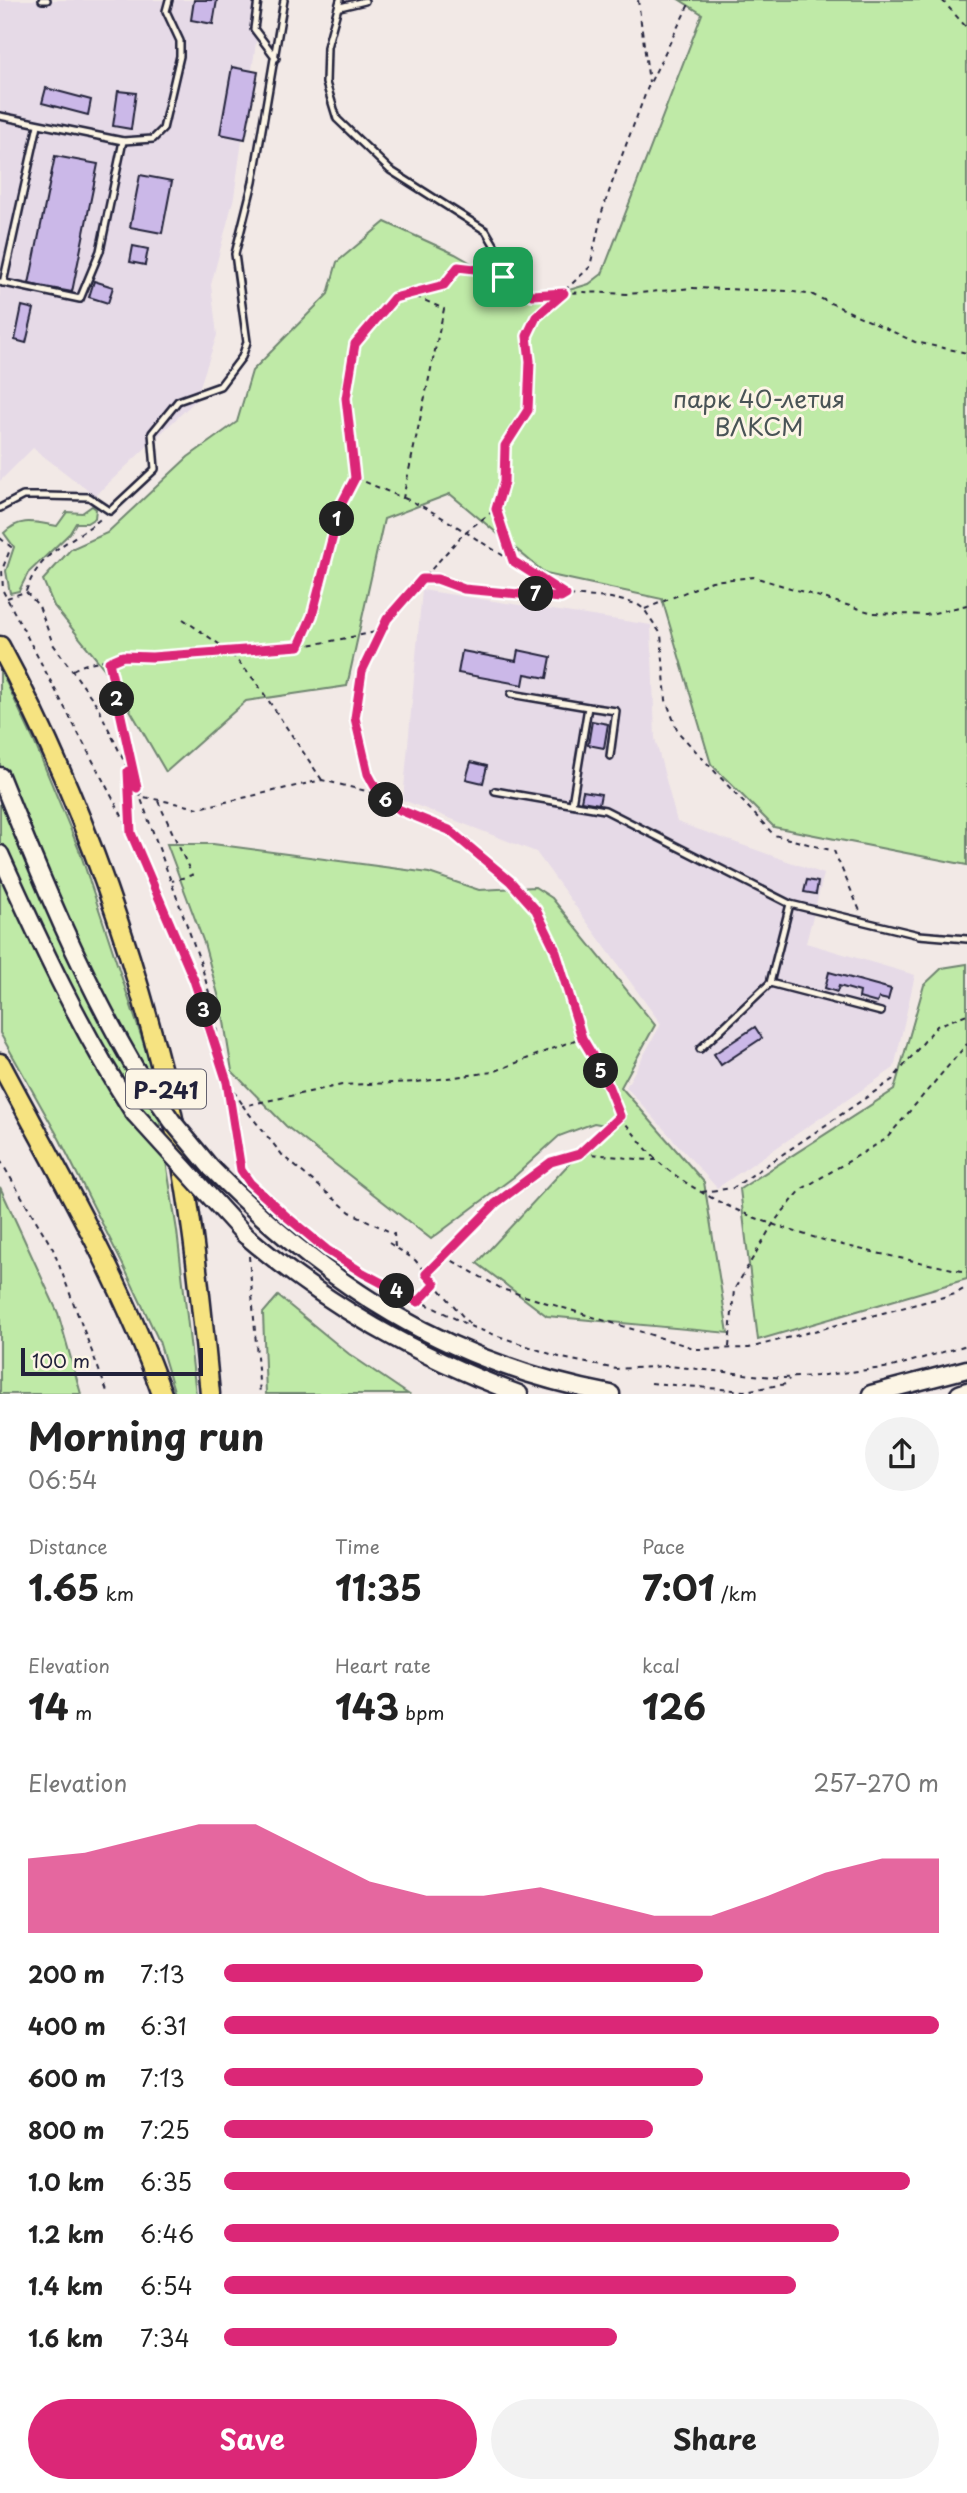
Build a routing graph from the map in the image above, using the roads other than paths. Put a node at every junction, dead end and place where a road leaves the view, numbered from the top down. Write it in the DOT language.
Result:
graph roads {
  1 [pos="169,0"];
  2 [pos="258,0"];
  3 [pos="284,0"];
  4 [pos="340,0"];
  5 [pos="365,1"];
  6 [pos="340,7"];
  7 [pos="276,58"];
  8 [pos="0,116"];
  9 [pos="38,125"];
  10 [pos="123,141"];
  11 [pos="503,260"];
  12 [pos="1,283"];
  13 [pos="0,508"];
  14 [pos="0,646"];
  15 [pos="511,694"];
  16 [pos="588,707"];
  17 [pos="610,756"];
  18 [pos="0,776"];
  19 [pos="495,791"];
  20 [pos="572,804"];
  21 [pos="0,854"];
  22 [pos="790,904"];
  23 [pos="967,939"];
  24 [pos="769,983"];
  25 [pos="881,1012"];
  26 [pos="700,1049"];
  27 [pos="0,1063"];
  28 [pos="967,1369"];
  29 [pos="967,1391"];
  30 [pos="162,1394"];
  31 [pos="210,1394"];
  32 [pos="519,1394"];
  33 [pos="611,1394"];
  34 [pos="871,1394"];
  35 [pos="959,1394"];
  1 -- 10 [label="lane"];
  2 -- 7 [label="lane"];
  3 -- 7 [label="lane"];
  4 -- 6 [label="lane"];
  5 -- 6 [label="lane"];
  6 -- 11 [label="lane"];
  7 -- 13 [label="lane"];
  8 -- 9 [label="lane"];
  9 -- 10 [label="lane"];
  9 -- 12 [label="lane"];
  10 -- 12 [label="lane"];
  14 -- 31 [label="highway, Р-241"];
  15 -- 16 [label="lane"];
  16 -- 17 [label="lane"];
  16 -- 20 [label="lane"];
  18 -- 33 [label="main road, bridge"];
  19 -- 20 [label="lane"];
  20 -- 22 [label="lane"];
  21 -- 32 [label="main road, bridge"];
  22 -- 23 [label="lane"];
  22 -- 24 [label="lane"];
  24 -- 25 [label="lane"];
  24 -- 26 [label="lane"];
  27 -- 30 [label="highway"];
  28 -- 34 [label="main road"];
  29 -- 35 [label="main road"];
}
